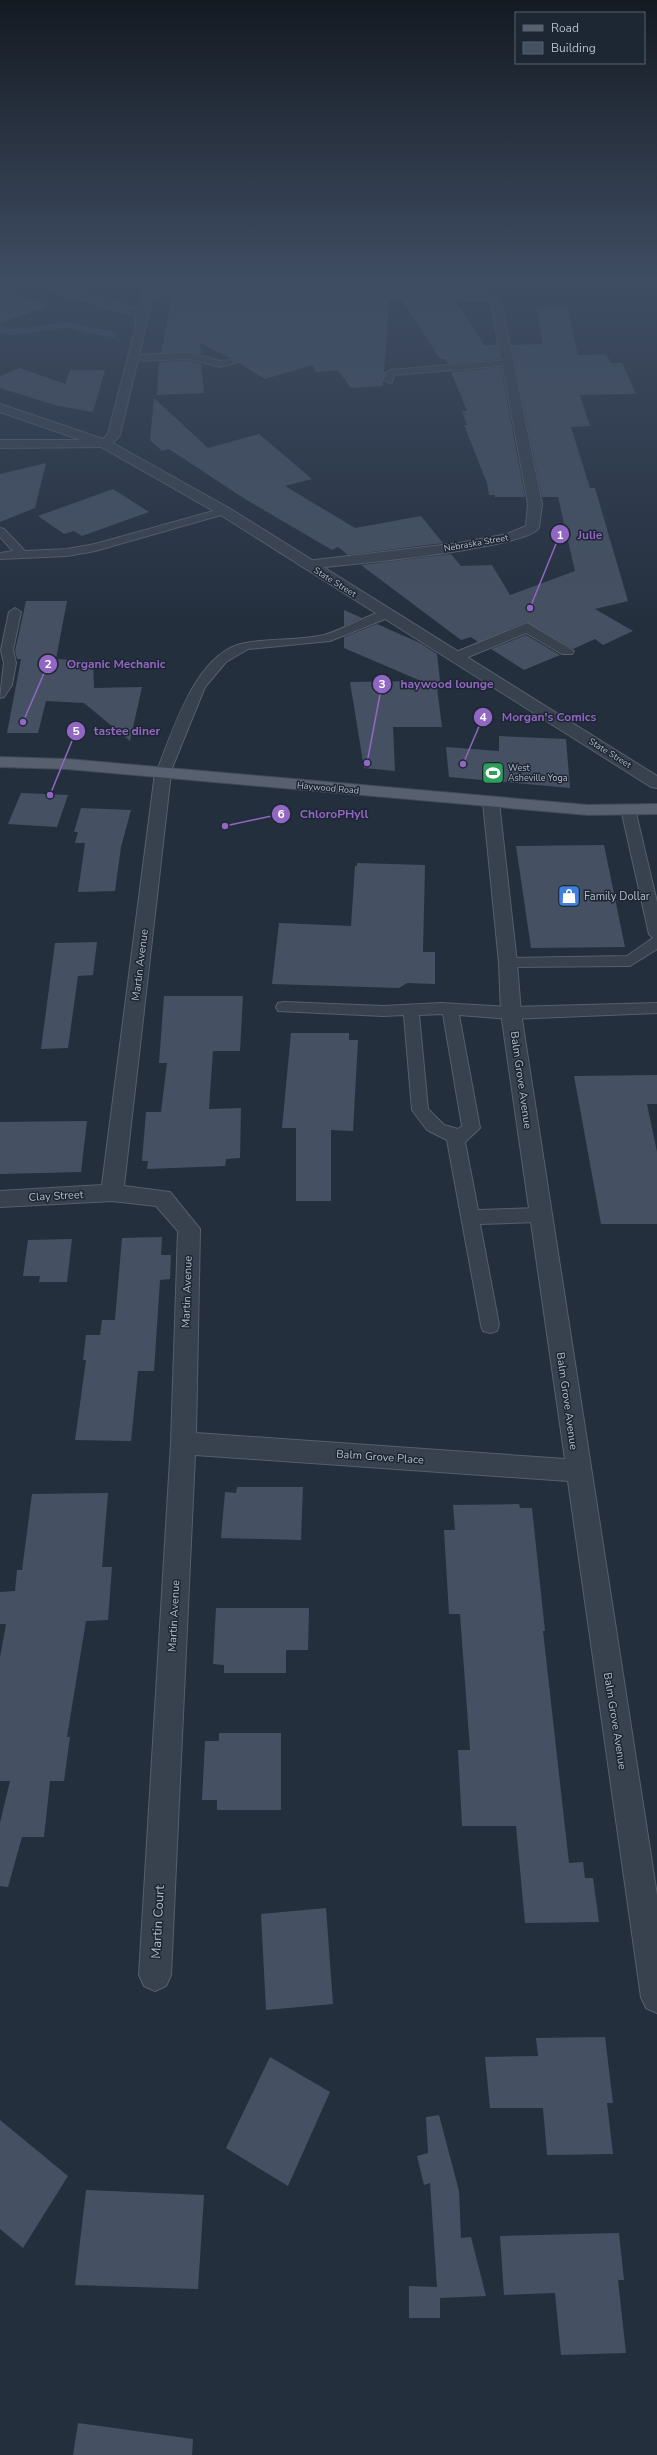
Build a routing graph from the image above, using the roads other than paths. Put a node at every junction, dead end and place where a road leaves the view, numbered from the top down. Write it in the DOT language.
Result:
graph roads {
  1 [pos="125,395"];
  2 [pos="514,395"];
  3 [pos="0,408"];
  4 [pos="0,444"];
  5 [pos="105,444"];
  6 [pos="224,511"];
  7 [pos="0,530"];
  8 [pos="21,553"];
  9 [pos="0,556"];
  10 [pos="306,565"];
  11 [pos="15,612"];
  12 [pos="386,614"];
  13 [pos="567,651"];
  14 [pos="456,657"];
  15 [pos="0,694"];
  16 [pos="0,762"];
  17 [pos="163,773"];
  18 [pos="657,783"];
  19 [pos="491,802"];
  20 [pos="628,809"];
  21 [pos="657,809"];
  22 [pos="657,934"];
  23 [pos="657,942"];
  24 [pos="508,963"];
  25 [pos="284,1007"];
  26 [pos="657,1008"];
  27 [pos="450,1009"];
  28 [pos="411,1010"];
  29 [pos="512,1013"];
  30 [pos="455,1135"];
  31 [pos="112,1193"];
  32 [pos="0,1199"];
  33 [pos="541,1214"];
  34 [pos="470,1217"];
  35 [pos="490,1325"];
  36 [pos="183,1443"];
  37 [pos="578,1471"];
  38 [pos="161,1869"];
  39 [pos="155,1975"];
  40 [pos="657,1997"];
  1 -- 5 [label="street"];
  2 -- 10 [label="street, Nebraska Street"];
  3 -- 5 [label="street, State Street"];
  4 -- 5 [label="street"];
  5 -- 6 [label="street, State Street"];
  6 -- 8 [label="lane"];
  6 -- 10 [label="street, State Street"];
  7 -- 8 [label="lane"];
  8 -- 9 [label="lane"];
  10 -- 12 [label="street, State Street"];
  11 -- 15 [label="lane"];
  12 -- 14 [label="street, State Street"];
  12 -- 17 [label="lane"];
  13 -- 14 [label="street"];
  14 -- 18 [label="street, State Street"];
  16 -- 17 [label="main road, Haywood Road"];
  17 -- 19 [label="main road, Haywood Road"];
  17 -- 31 [label="street, Martin Avenue"];
  19 -- 20 [label="main road, Haywood Road"];
  19 -- 24 [label="street, Balm Grove Avenue"];
  20 -- 21 [label="main road, Haywood Road"];
  20 -- 22 [label="lane"];
  23 -- 24 [label="lane"];
  24 -- 29 [label="street, Balm Grove Avenue"];
  25 -- 28 [label="lane"];
  26 -- 29 [label="lane"];
  27 -- 28 [label="lane"];
  27 -- 29 [label="lane"];
  27 -- 30 [label="lane"];
  28 -- 30 [label="lane"];
  29 -- 33 [label="street, Balm Grove Avenue"];
  30 -- 34 [label="lane"];
  31 -- 32 [label="street, Clay Street"];
  31 -- 36 [label="street, Martin Avenue"];
  33 -- 34 [label="lane"];
  33 -- 37 [label="street, Balm Grove Avenue"];
  34 -- 35 [label="lane"];
  36 -- 37 [label="street, Balm Grove Place"];
  36 -- 38 [label="street, Martin Avenue"];
  37 -- 40 [label="street, Balm Grove Avenue"];
  38 -- 39 [label="street, Martin Court"];
}
